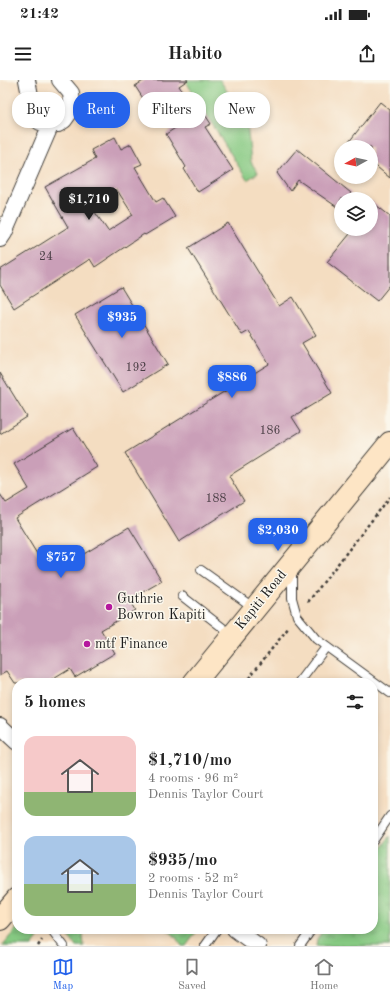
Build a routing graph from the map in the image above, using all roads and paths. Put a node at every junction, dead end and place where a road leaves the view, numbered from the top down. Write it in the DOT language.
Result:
graph roads {
  1 [pos="27,80"];
  2 [pos="60,80"];
  3 [pos="29,92"];
  4 [pos="65,119"];
  5 [pos="49,128"];
  6 [pos="0,239"];
  7 [pos="390,443"];
  8 [pos="390,498"];
  9 [pos="293,561"];
  10 [pos="201,570"];
  11 [pos="182,596"];
  12 [pos="305,606"];
  13 [pos="255,609"];
  14 [pos="290,624"];
  15 [pos="233,636"];
  16 [pos="326,647"];
  17 [pos="198,678"];
  18 [pos="249,678"];
  19 [pos="303,678"];
  20 [pos="369,678"];
  21 [pos="378,684"];
  22 [pos="390,693"];
  23 [pos="0,726"];
  24 [pos="12,737"];
  25 [pos="390,816"];
  26 [pos="378,834"];
  27 [pos="12,905"];
  28 [pos="0,919"];
  29 [pos="55,934"];
  30 [pos="213,934"];
  31 [pos="241,934"];
  32 [pos="308,934"];
  33 [pos="254,945"];
  34 [pos="64,946"];
  35 [pos="205,946"];
  36 [pos="300,946"];
  1 -- 3 [label="street"];
  2 -- 4 [label="street"];
  5 -- 6 [label="street"];
  7 -- 9 [label="main road, Kapiti Road"];
  8 -- 12 [label="path"];
  9 -- 13 [label="main road, Kapiti Road"];
  9 -- 16 [label="lane"];
  10 -- 13 [label="lane"];
  11 -- 15 [label="lane"];
  13 -- 15 [label="main road, Kapiti Road"];
  14 -- 18 [label="path"];
  15 -- 17 [label="main road, Kapiti Road"];
  16 -- 19 [label="lane"];
  16 -- 20 [label="lane"];
  21 -- 22 [label="lane"];
  23 -- 24 [label="street"];
  25 -- 26 [label="lane"];
  27 -- 28 [label="main road"];
  29 -- 34 [label="lane"];
  30 -- 35 [label="lane"];
  31 -- 33 [label="street"];
  32 -- 36 [label="lane"];
}
